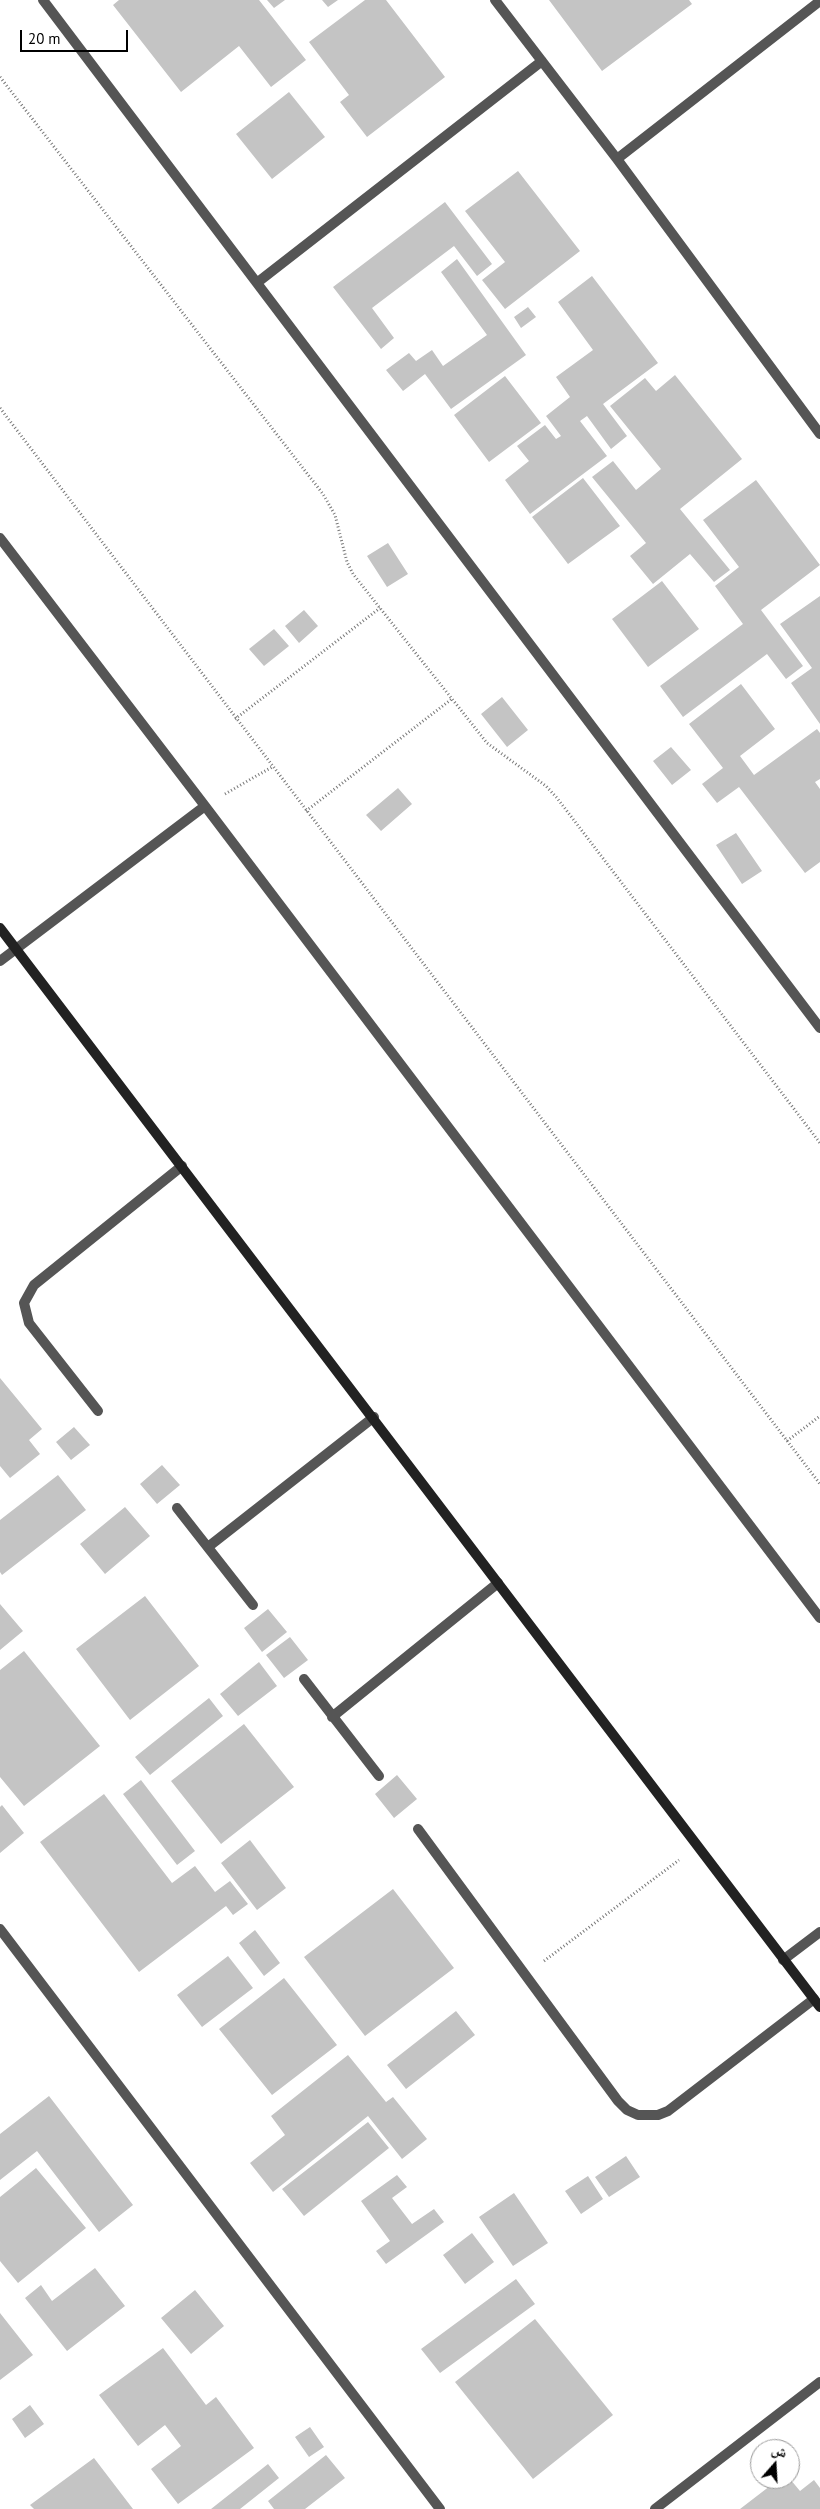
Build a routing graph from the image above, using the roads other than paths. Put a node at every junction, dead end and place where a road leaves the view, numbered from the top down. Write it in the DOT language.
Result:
graph roads {
  1 [pos="43,0"];
  2 [pos="495,0"];
  3 [pos="820,1"];
  4 [pos="542,61"];
  5 [pos="617,158"];
  6 [pos="258,282"];
  7 [pos="820,434"];
  8 [pos="0,538"];
  9 [pos="205,806"];
  10 [pos="0,928"];
  11 [pos="16,949"];
  12 [pos="0,961"];
  13 [pos="820,1028"];
  14 [pos="182,1166"];
  15 [pos="98,1411"];
  16 [pos="374,1417"];
  17 [pos="177,1508"];
  18 [pos="208,1547"];
  19 [pos="498,1583"];
  20 [pos="253,1605"];
  21 [pos="820,1618"];
  22 [pos="304,1679"];
  23 [pos="332,1717"];
  24 [pos="379,1776"];
  25 [pos="418,1829"];
  26 [pos="0,1929"];
  27 [pos="820,1932"];
  28 [pos="783,1960"];
  29 [pos="817,2003"];
  30 [pos="820,2382"];
  31 [pos="440,2509"];
  32 [pos="655,2509"];
  1 -- 6 [label="street"];
  2 -- 4 [label="street"];
  3 -- 5 [label="street"];
  4 -- 5 [label="street"];
  4 -- 6 [label="street"];
  5 -- 7 [label="street"];
  6 -- 13 [label="street"];
  8 -- 9 [label="street"];
  9 -- 11 [label="street"];
  9 -- 21 [label="street"];
  10 -- 11 [label="main road"];
  11 -- 12 [label="street"];
  11 -- 14 [label="main road"];
  14 -- 15 [label="street"];
  14 -- 16 [label="main road"];
  16 -- 18 [label="street"];
  16 -- 19 [label="main road"];
  17 -- 18 [label="street"];
  18 -- 20 [label="street"];
  19 -- 23 [label="street"];
  19 -- 28 [label="main road"];
  22 -- 23 [label="street"];
  23 -- 24 [label="street"];
  25 -- 29 [label="street"];
  26 -- 31 [label="street"];
  27 -- 28 [label="street"];
  28 -- 29 [label="main road"];
  30 -- 32 [label="street"];
}
